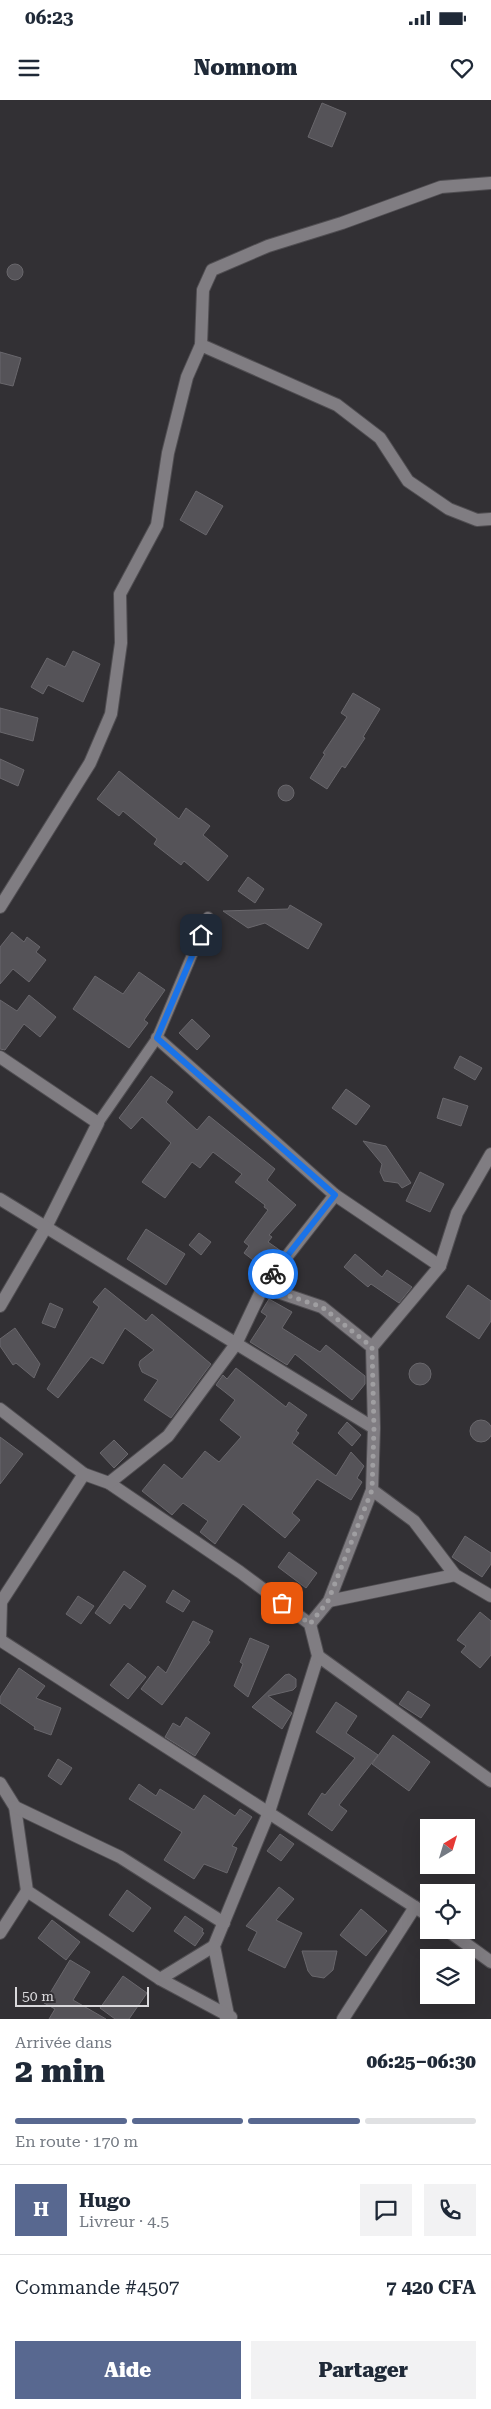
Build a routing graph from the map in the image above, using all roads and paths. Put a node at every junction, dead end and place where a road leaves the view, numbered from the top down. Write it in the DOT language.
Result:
graph roads {
  1 [pos="491,183"];
  2 [pos="201,345"];
  3 [pos="491,519"];
  4 [pos="0,908"];
  5 [pos="208,917"];
  6 [pos="157,1038"];
  7 [pos="0,1057"];
  8 [pos="98,1123"];
  9 [pos="491,1154"];
  10 [pos="335,1195"];
  11 [pos="0,1199"];
  12 [pos="46,1227"];
  13 [pos="440,1266"];
  14 [pos="263,1287"];
  15 [pos="0,1306"];
  16 [pos="236,1344"];
  17 [pos="372,1347"];
  18 [pos="0,1409"];
  19 [pos="374,1428"];
  20 [pos="84,1474"];
  21 [pos="109,1482"];
  22 [pos="372,1490"];
  23 [pos="455,1575"];
  24 [pos="491,1596"];
  25 [pos="328,1601"];
  26 [pos="1,1602"];
  27 [pos="310,1624"];
  28 [pos="0,1640"];
  29 [pos="318,1656"];
  30 [pos="491,1781"];
  31 [pos="0,1783"];
  32 [pos="15,1807"];
  33 [pos="270,1812"];
  34 [pos="27,1891"];
  35 [pos="415,1906"];
  36 [pos="420,1910"];
  37 [pos="224,1923"];
  38 [pos="0,1934"];
  39 [pos="459,1939"];
  40 [pos="214,1946"];
  41 [pos="491,1962"];
  42 [pos="160,1979"];
  43 [pos="229,2018"];
  44 [pos="343,2019"];
  1 -- 2 [label="street"];
  2 -- 3 [label="street"];
  2 -- 4 [label="street"];
  5 -- 6 [label="lane"];
  6 -- 8 [label="lane"];
  6 -- 10 [label="street"];
  7 -- 8 [label="street"];
  8 -- 12 [label="street"];
  9 -- 13 [label="street"];
  10 -- 13 [label="street"];
  10 -- 14 [label="street"];
  11 -- 12 [label="street"];
  12 -- 15 [label="street"];
  12 -- 16 [label="street"];
  13 -- 17 [label="street"];
  14 -- 16 [label="street"];
  14 -- 17 [label="street"];
  16 -- 19 [label="street"];
  16 -- 21 [label="street"];
  17 -- 19 [label="street"];
  18 -- 20 [label="street"];
  19 -- 22 [label="street"];
  20 -- 21 [label="street"];
  20 -- 26 [label="street"];
  21 -- 27 [label="street"];
  22 -- 23 [label="street"];
  22 -- 25 [label="street"];
  23 -- 24 [label="street"];
  23 -- 25 [label="street"];
  25 -- 27 [label="street"];
  26 -- 28 [label="street"];
  27 -- 29 [label="street"];
  28 -- 33 [label="street"];
  29 -- 30 [label="street"];
  29 -- 33 [label="street"];
  31 -- 32 [label="street"];
  32 -- 34 [label="street"];
  32 -- 37 [label="street"];
  33 -- 35 [label="street"];
  33 -- 37 [label="street"];
  34 -- 38 [label="street"];
  34 -- 42 [label="street"];
  35 -- 36 [label="street"];
  35 -- 44 [label="street"];
  37 -- 40 [label="street"];
  39 -- 41 [label="street"];
  40 -- 42 [label="street"];
  40 -- 43 [label="street"];
  42 -- 43 [label="street"];
}
